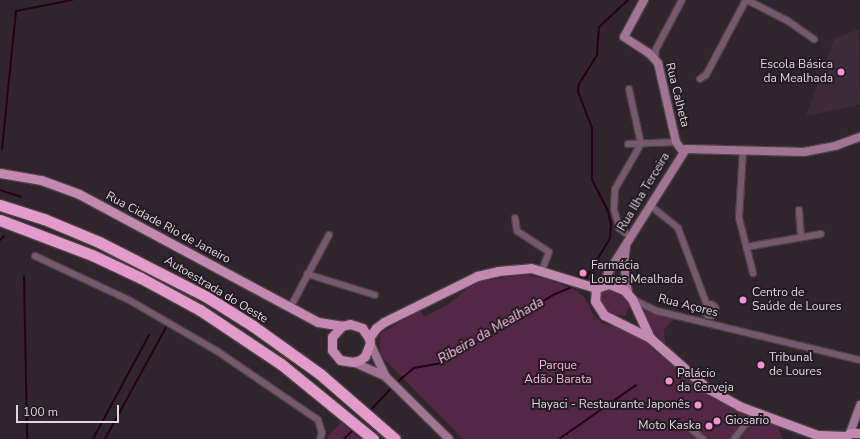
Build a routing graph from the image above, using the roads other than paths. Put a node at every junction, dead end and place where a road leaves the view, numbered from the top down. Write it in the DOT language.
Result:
graph roads {
  1 [pos="644,0"];
  2 [pos="682,0"];
  3 [pos="746,0"];
  4 [pos="814,39"];
  5 [pos="655,59"];
  6 [pos="700,79"];
  7 [pos="629,89"];
  8 [pos="860,137"];
  9 [pos="676,142"];
  10 [pos="628,144"];
  11 [pos="641,144"];
  12 [pos="743,150"];
  13 [pos="683,152"];
  14 [pos="0,173"];
  15 [pos="0,205"];
  16 [pos="651,206"];
  17 [pos="799,210"];
  18 [pos="515,218"];
  19 [pos="0,220"];
  20 [pos="821,234"];
  21 [pos="329,235"];
  22 [pos="801,236"];
  23 [pos="628,241"];
  24 [pos="746,247"];
  25 [pos="35,256"];
  26 [pos="542,270"];
  27 [pos="753,273"];
  28 [pos="307,274"];
  29 [pos="598,289"];
  30 [pos="375,296"];
  31 [pos="631,299"];
  32 [pos="707,305"];
  33 [pos="290,308"];
  34 [pos="704,312"];
  35 [pos="693,319"];
  36 [pos="620,321"];
  37 [pos="318,322"];
  38 [pos="384,322"];
  39 [pos="356,325"];
  40 [pos="342,326"];
  41 [pos="332,337"];
  42 [pos="650,338"];
  43 [pos="370,341"];
  44 [pos="860,360"];
  45 [pos="353,362"];
  46 [pos="386,378"];
  47 [pos="860,406"];
  48 [pos="754,413"];
  49 [pos="692,430"];
  50 [pos="860,433"];
  51 [pos="369,435"];
  52 [pos="846,436"];
  53 [pos="824,437"];
  54 [pos="320,439"];
  55 [pos="395,439"];
  56 [pos="449,439"];
  57 [pos="703,439"];
  58 [pos="734,439"];
  1 -- 5 [label="street"];
  2 -- 5 [label="street, Rua Calheta"];
  3 -- 4 [label="street"];
  3 -- 6 [label="street"];
  5 -- 9 [label="street, Rua Calheta"];
  7 -- 11 [label="street"];
  8 -- 12 [label="street"];
  9 -- 11 [label="street"];
  9 -- 13 [label="street, Rua Calheta"];
  10 -- 11 [label="street"];
  11 -- 23 [label="street"];
  12 -- 13 [label="street"];
  12 -- 24 [label="street"];
  13 -- 16 [label="street, Rua Ilha Terceira"];
  14 -- 33 [label="main road, Rua Cidade Rio de Janeiro"];
  15 -- 55 [label="highway, Autoestrada do Oeste"];
  16 -- 23 [label="street, Rua Ilha Terceira"];
  16 -- 32 [label="street"];
  17 -- 22 [label="street"];
  18 -- 26 [label="street"];
  19 -- 51 [label="highway"];
  20 -- 22 [label="street"];
  21 -- 28 [label="street"];
  22 -- 24 [label="street"];
  23 -- 29 [label="street, Rua Ilha Terceira"];
  23 -- 31 [label="street, Rua Ilha Terceira"];
  24 -- 27 [label="street"];
  25 -- 54 [label="street"];
  26 -- 29 [label="main road"];
  26 -- 38 [label="main road"];
  28 -- 30 [label="street"];
  28 -- 33 [label="street"];
  29 -- 31 [label="main road"];
  29 -- 36 [label="main road"];
  31 -- 35 [label="street, Rua Açores"];
  31 -- 36 [label="main road"];
  31 -- 42 [label="main road"];
  32 -- 34 [label="street"];
  32 -- 34 [label="street"];
  33 -- 37 [label="main road, Rua Cidade Rio de Janeiro"];
  34 -- 35 [label="street"];
  35 -- 44 [label="street, Rua Açores"];
  36 -- 42 [label="main road"];
  37 -- 40 [label="main road"];
  37 -- 41 [label="main road"];
  38 -- 39 [label="main road"];
  38 -- 43 [label="main road"];
  39 -- 40 [label="main road"];
  39 -- 43 [label="main road"];
  40 -- 41 [label="main road"];
  41 -- 45 [label="main road"];
  42 -- 48 [label="main road"];
  43 -- 45 [label="main road"];
  43 -- 46 [label="street"];
  45 -- 46 [label="street"];
  46 -- 56 [label="street"];
  47 -- 52 [label="street"];
  48 -- 53 [label="main road"];
  48 -- 58 [label="street"];
  49 -- 57 [label="street"];
  50 -- 52 [label="main road"];
  52 -- 53 [label="main road"];
}
